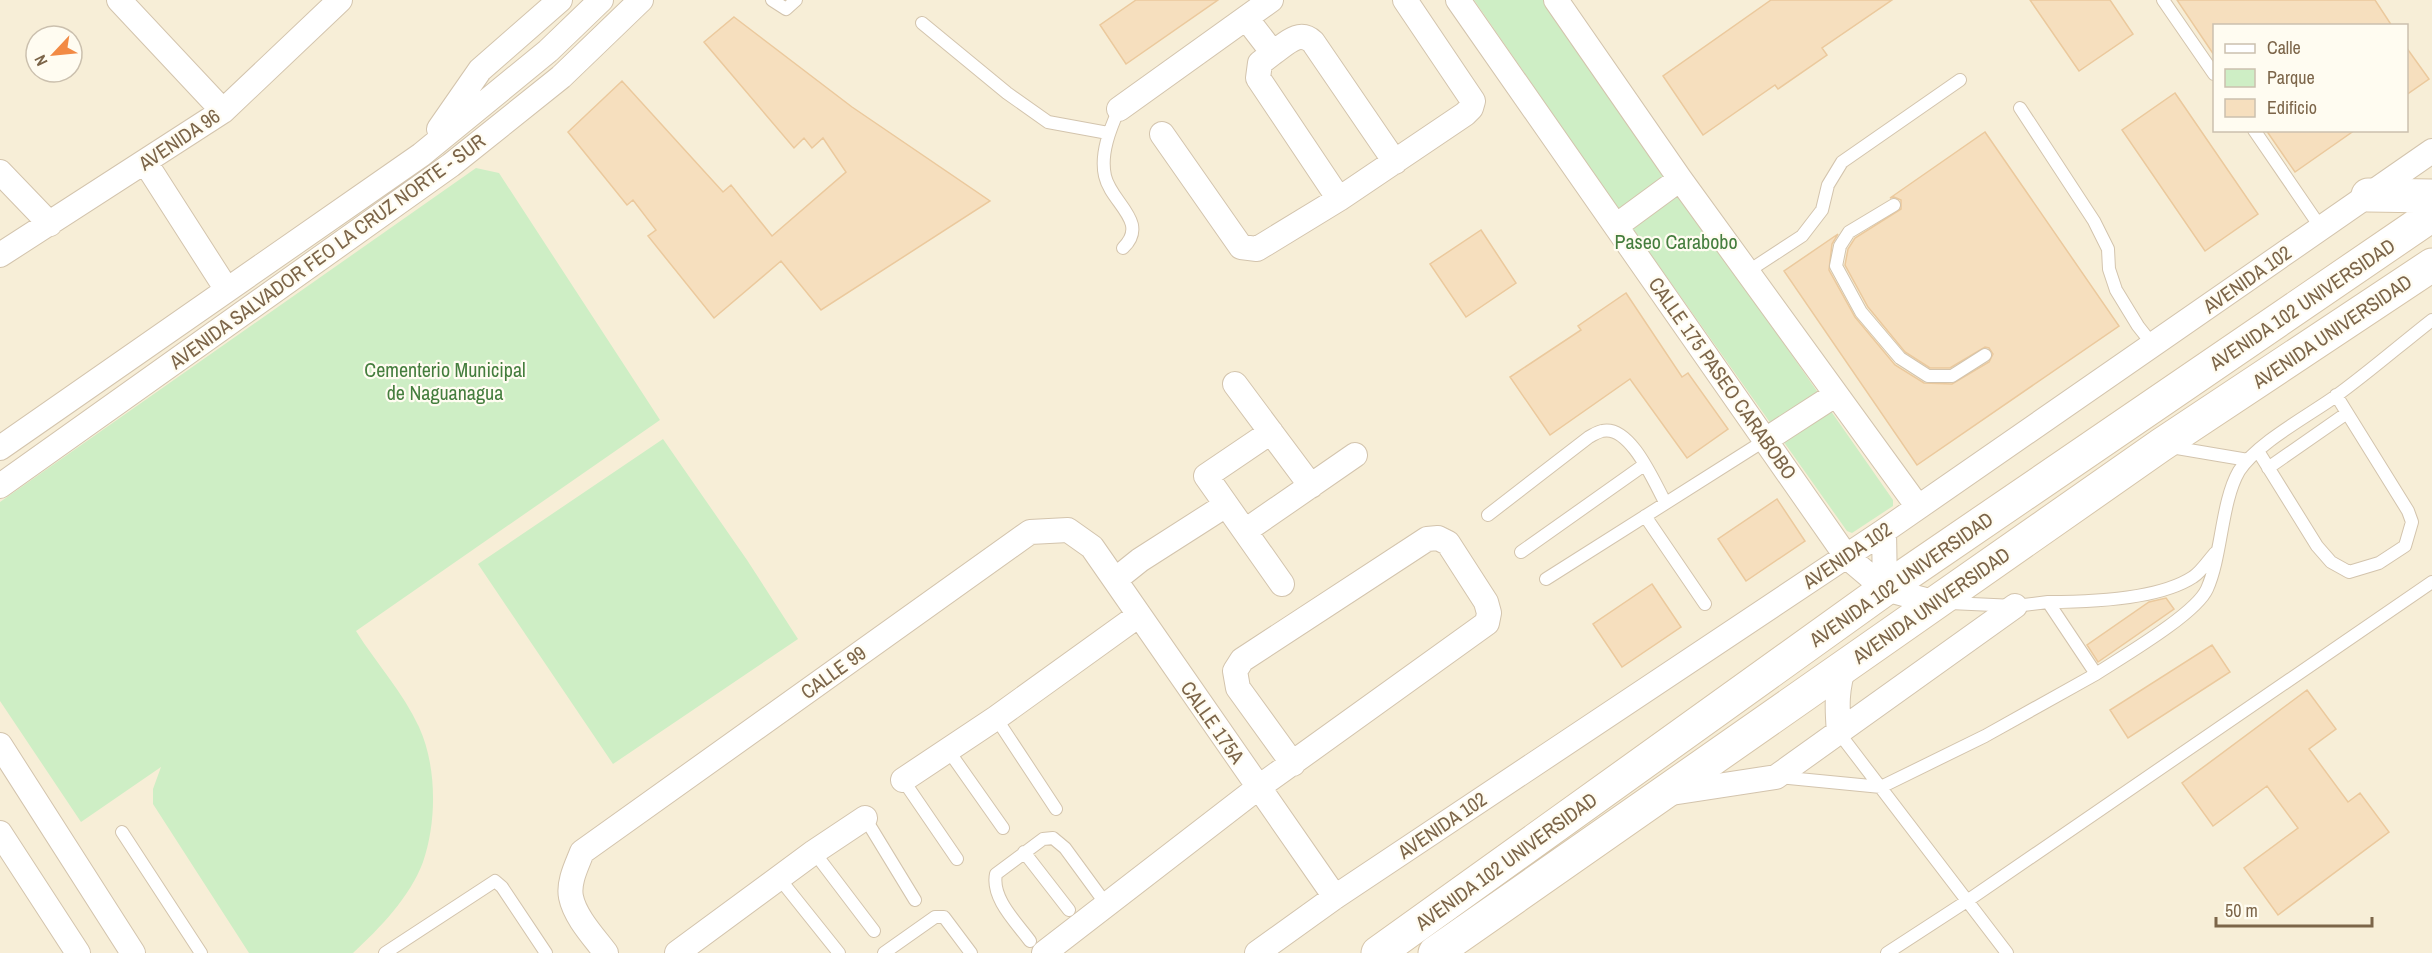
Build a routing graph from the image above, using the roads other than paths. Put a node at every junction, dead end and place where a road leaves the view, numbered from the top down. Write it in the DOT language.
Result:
graph roads {
  1 [pos="119,0"];
  2 [pos="340,0"];
  3 [pos="560,0"];
  4 [pos="601,0"];
  5 [pos="641,0"];
  6 [pos="772,0"];
  7 [pos="796,0"];
  8 [pos="1271,0"];
  9 [pos="1405,0"];
  10 [pos="1458,0"];
  11 [pos="1556,0"];
  12 [pos="2163,0"];
  13 [pos="1246,18"];
  14 [pos="922,23"];
  15 [pos="1273,53"];
  16 [pos="2213,73"];
  17 [pos="1960,80"];
  18 [pos="2020,108"];
  19 [pos="1119,109"];
  20 [pos="223,111"];
  21 [pos="2255,132"];
  22 [pos="1108,133"];
  23 [pos="1162,134"];
  24 [pos="2432,151"];
  25 [pos="421,155"];
  26 [pos="145,162"];
  27 [pos="1395,162"];
  28 [pos="0,172"];
  29 [pos="1680,179"];
  30 [pos="2368,195"];
  31 [pos="2432,196"];
  32 [pos="1339,199"];
  33 [pos="1894,205"];
  34 [pos="2432,215"];
  35 [pos="50,224"];
  36 [pos="1616,226"];
  37 [pos="2321,228"];
  38 [pos="1123,248"];
  39 [pos="0,255"];
  40 [pos="2432,264"];
  41 [pos="1747,272"];
  42 [pos="227,290"];
  43 [pos="2432,320"];
  44 [pos="2153,345"];
  45 [pos="1985,355"];
  46 [pos="1235,384"];
  47 [pos="1835,395"];
  48 [pos="2336,396"];
  49 [pos="2347,413"];
  50 [pos="1271,432"];
  51 [pos="1767,440"];
  52 [pos="2161,445"];
  53 [pos="0,448"];
  54 [pos="1355,455"];
  55 [pos="2253,455"];
  56 [pos="1644,465"];
  57 [pos="2268,468"];
  58 [pos="0,486"];
  59 [pos="1311,486"];
  60 [pos="1665,502"];
  61 [pos="1226,505"];
  62 [pos="1918,507"];
  63 [pos="1488,515"];
  64 [pos="1645,516"];
  65 [pos="1245,531"];
  66 [pos="1884,531"];
  67 [pos="1092,547"];
  68 [pos="2217,551"];
  69 [pos="1521,552"];
  70 [pos="1846,556"];
  71 [pos="1546,579"];
  72 [pos="1114,580"];
  73 [pos="2432,582"];
  74 [pos="1282,584"];
  75 [pos="1885,589"];
  76 [pos="1933,602"];
  77 [pos="2048,602"];
  78 [pos="1705,604"];
  79 [pos="2015,606"];
  80 [pos="1139,615"];
  81 [pos="1845,664"];
  82 [pos="2096,674"];
  83 [pos="996,718"];
  84 [pos="1839,733"];
  85 [pos="0,745"];
  86 [pos="948,750"];
  87 [pos="1293,764"];
  88 [pos="1776,777"];
  89 [pos="903,780"];
  90 [pos="1259,787"];
  91 [pos="1881,787"];
  92 [pos="1660,795"];
  93 [pos="1056,809"];
  94 [pos="866,818"];
  95 [pos="1003,828"];
  96 [pos="122,832"];
  97 [pos="0,834"];
  98 [pos="814,852"];
  99 [pos="1024,852"];
  100 [pos="957,859"];
  101 [pos="779,878"];
  102 [pos="1335,897"];
  103 [pos="915,900"];
  104 [pos="1967,901"];
  105 [pos="1106,904"];
  106 [pos="1069,910"];
  107 [pos="874,931"];
  108 [pos="1037,947"];
  109 [pos="892,951"];
  110 [pos="78,953"];
  111 [pos="134,953"];
  112 [pos="201,953"];
  113 [pos="385,953"];
  114 [pos="546,953"];
  115 [pos="606,953"];
  116 [pos="677,953"];
  117 [pos="838,953"];
  118 [pos="971,953"];
  119 [pos="1257,953"];
  120 [pos="1378,953"];
  121 [pos="1436,953"];
  122 [pos="1887,953"];
  123 [pos="2007,953"];
  1 -- 20 [label="street"];
  2 -- 20 [label="street, AVENIDA 96"];
  3 -- 25 [label="street"];
  4 -- 25 [label="street, AVENIDA SALVADOR FEO LA CRUZ NORTE - SUR"];
  5 -- 58 [label="street, AVENIDA SALVADOR FEO LA CRUZ NORTE - SUR"];
  6 -- 7 [label="lane"];
  8 -- 13 [label="street"];
  9 -- 27 [label="street"];
  10 -- 36 [label="street, CALLE 175 PASEO CARABOBO"];
  11 -- 29 [label="street"];
  12 -- 16 [label="lane"];
  13 -- 15 [label="street"];
  13 -- 19 [label="street"];
  14 -- 22 [label="lane"];
  15 -- 27 [label="street"];
  15 -- 32 [label="street"];
  17 -- 41 [label="lane"];
  18 -- 44 [label="lane"];
  19 -- 22 [label="lane"];
  20 -- 26 [label="street, AVENIDA 96"];
  21 -- 37 [label="lane"];
  22 -- 38 [label="lane"];
  23 -- 32 [label="street"];
  24 -- 30 [label="street, AVENIDA 102"];
  25 -- 42 [label="street, AVENIDA SALVADOR FEO LA CRUZ NORTE - SUR"];
  26 -- 35 [label="street, AVENIDA 96"];
  26 -- 42 [label="street"];
  27 -- 32 [label="street"];
  28 -- 35 [label="street"];
  29 -- 36 [label="street"];
  29 -- 41 [label="street"];
  30 -- 31 [label="main road"];
  30 -- 37 [label="street, AVENIDA 102"];
  33 -- 45 [label="lane"];
  34 -- 75 [label="main road, AVENIDA 102 UNIVERSIDAD"];
  35 -- 39 [label="street, AVENIDA 96"];
  36 -- 51 [label="street, CALLE 175 PASEO CARABOBO"];
  37 -- 44 [label="street, AVENIDA 102"];
  40 -- 52 [label="main road, AVENIDA UNIVERSIDAD"];
  41 -- 47 [label="street"];
  42 -- 53 [label="street, AVENIDA SALVADOR FEO LA CRUZ NORTE - SUR"];
  43 -- 48 [label="lane"];
  44 -- 62 [label="street, AVENIDA 102"];
  46 -- 50 [label="street"];
  47 -- 51 [label="street"];
  47 -- 62 [label="street"];
  48 -- 49 [label="lane"];
  48 -- 55 [label="lane"];
  49 -- 57 [label="lane"];
  49 -- 57 [label="lane"];
  50 -- 59 [label="street"];
  50 -- 61 [label="street"];
  51 -- 60 [label="lane"];
  51 -- 70 [label="street, CALLE 175 PASEO CARABOBO"];
  52 -- 55 [label="lane"];
  52 -- 76 [label="main road, AVENIDA UNIVERSIDAD"];
  54 -- 59 [label="street"];
  55 -- 57 [label="lane"];
  55 -- 68 [label="lane"];
  56 -- 60 [label="lane"];
  56 -- 63 [label="lane"];
  56 -- 69 [label="lane"];
  59 -- 65 [label="street"];
  60 -- 64 [label="lane"];
  61 -- 65 [label="street"];
  61 -- 72 [label="street"];
  62 -- 66 [label="street, AVENIDA 102"];
  64 -- 71 [label="lane"];
  64 -- 78 [label="lane"];
  65 -- 74 [label="street"];
  66 -- 70 [label="street, AVENIDA 102"];
  66 -- 75 [label="street"];
  67 -- 72 [label="street, CALLE 175A"];
  67 -- 115 [label="street, CALLE 99"];
  68 -- 77 [label="lane"];
  68 -- 82 [label="lane"];
  70 -- 75 [label="street, CALLE 175 PASEO CARABOBO"];
  70 -- 102 [label="street, AVENIDA 102"];
  72 -- 80 [label="street, CALLE 175A"];
  73 -- 104 [label="lane"];
  75 -- 76 [label="street, CALLE 175 PASEO CARABOBO"];
  75 -- 120 [label="main road, AVENIDA 102 UNIVERSIDAD"];
  76 -- 79 [label="lane"];
  76 -- 81 [label="main road, AVENIDA UNIVERSIDAD"];
  77 -- 79 [label="lane"];
  77 -- 82 [label="lane"];
  79 -- 84 [label="street"];
  80 -- 83 [label="street"];
  80 -- 90 [label="street, CALLE 175A"];
  81 -- 84 [label="street"];
  81 -- 92 [label="main road, AVENIDA UNIVERSIDAD"];
  82 -- 91 [label="lane"];
  83 -- 86 [label="street"];
  83 -- 93 [label="lane"];
  84 -- 88 [label="street"];
  84 -- 91 [label="lane"];
  85 -- 111 [label="street"];
  86 -- 89 [label="street"];
  86 -- 95 [label="lane"];
  87 -- 87 [label="street"];
  87 -- 90 [label="street"];
  88 -- 91 [label="lane"];
  88 -- 92 [label="street"];
  89 -- 100 [label="lane"];
  90 -- 102 [label="street, CALLE 175A"];
  90 -- 105 [label="street"];
  91 -- 104 [label="lane"];
  92 -- 121 [label="main road, AVENIDA UNIVERSIDAD"];
  94 -- 98 [label="street"];
  94 -- 103 [label="lane"];
  96 -- 112 [label="lane"];
  97 -- 110 [label="street"];
  98 -- 101 [label="street"];
  98 -- 107 [label="lane"];
  99 -- 105 [label="lane"];
  99 -- 106 [label="lane"];
  99 -- 108 [label="lane"];
  101 -- 116 [label="street"];
  101 -- 117 [label="lane"];
  102 -- 119 [label="street, AVENIDA 102"];
  104 -- 122 [label="lane"];
  104 -- 123 [label="lane"];
  105 -- 108 [label="street"];
  109 -- 118 [label="lane"];
  113 -- 114 [label="lane"];
}
